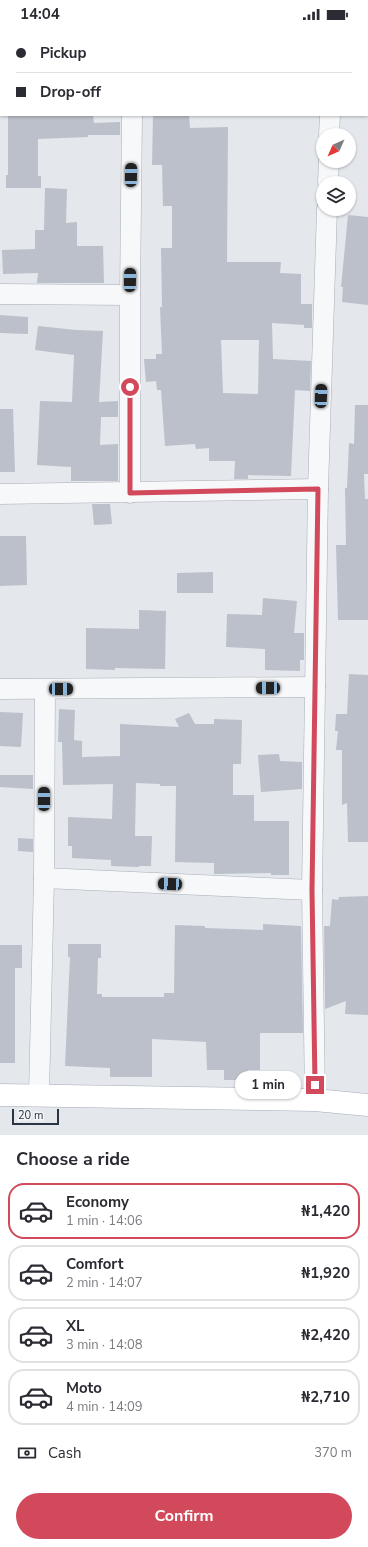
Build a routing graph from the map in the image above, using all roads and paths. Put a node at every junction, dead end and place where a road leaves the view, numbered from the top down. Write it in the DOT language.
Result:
graph roads {
  1 [pos="132,116"];
  2 [pos="330,116"];
  3 [pos="330,128"];
  4 [pos="327,216"];
  5 [pos="0,294"];
  6 [pos="130,295"];
  7 [pos="318,489"];
  8 [pos="130,493"];
  9 [pos="0,494"];
  10 [pos="315,687"];
  11 [pos="0,689"];
  12 [pos="45,689"];
  13 [pos="44,878"];
  14 [pos="312,890"];
  15 [pos="0,1095"];
  16 [pos="39,1095"];
  17 [pos="315,1100"];
  18 [pos="368,1104"];
  1 -- 6 [label="street"];
  2 -- 3 [label="street"];
  4 -- 7 [label="street"];
  5 -- 6 [label="street"];
  6 -- 8 [label="street"];
  7 -- 8 [label="street"];
  7 -- 10 [label="street"];
  8 -- 9 [label="street"];
  10 -- 12 [label="street"];
  10 -- 14 [label="street"];
  11 -- 12 [label="street"];
  12 -- 13 [label="street"];
  13 -- 14 [label="street"];
  13 -- 16 [label="street"];
  14 -- 17 [label="street"];
  15 -- 16 [label="main road"];
  16 -- 17 [label="main road"];
  17 -- 18 [label="main road"];
}
